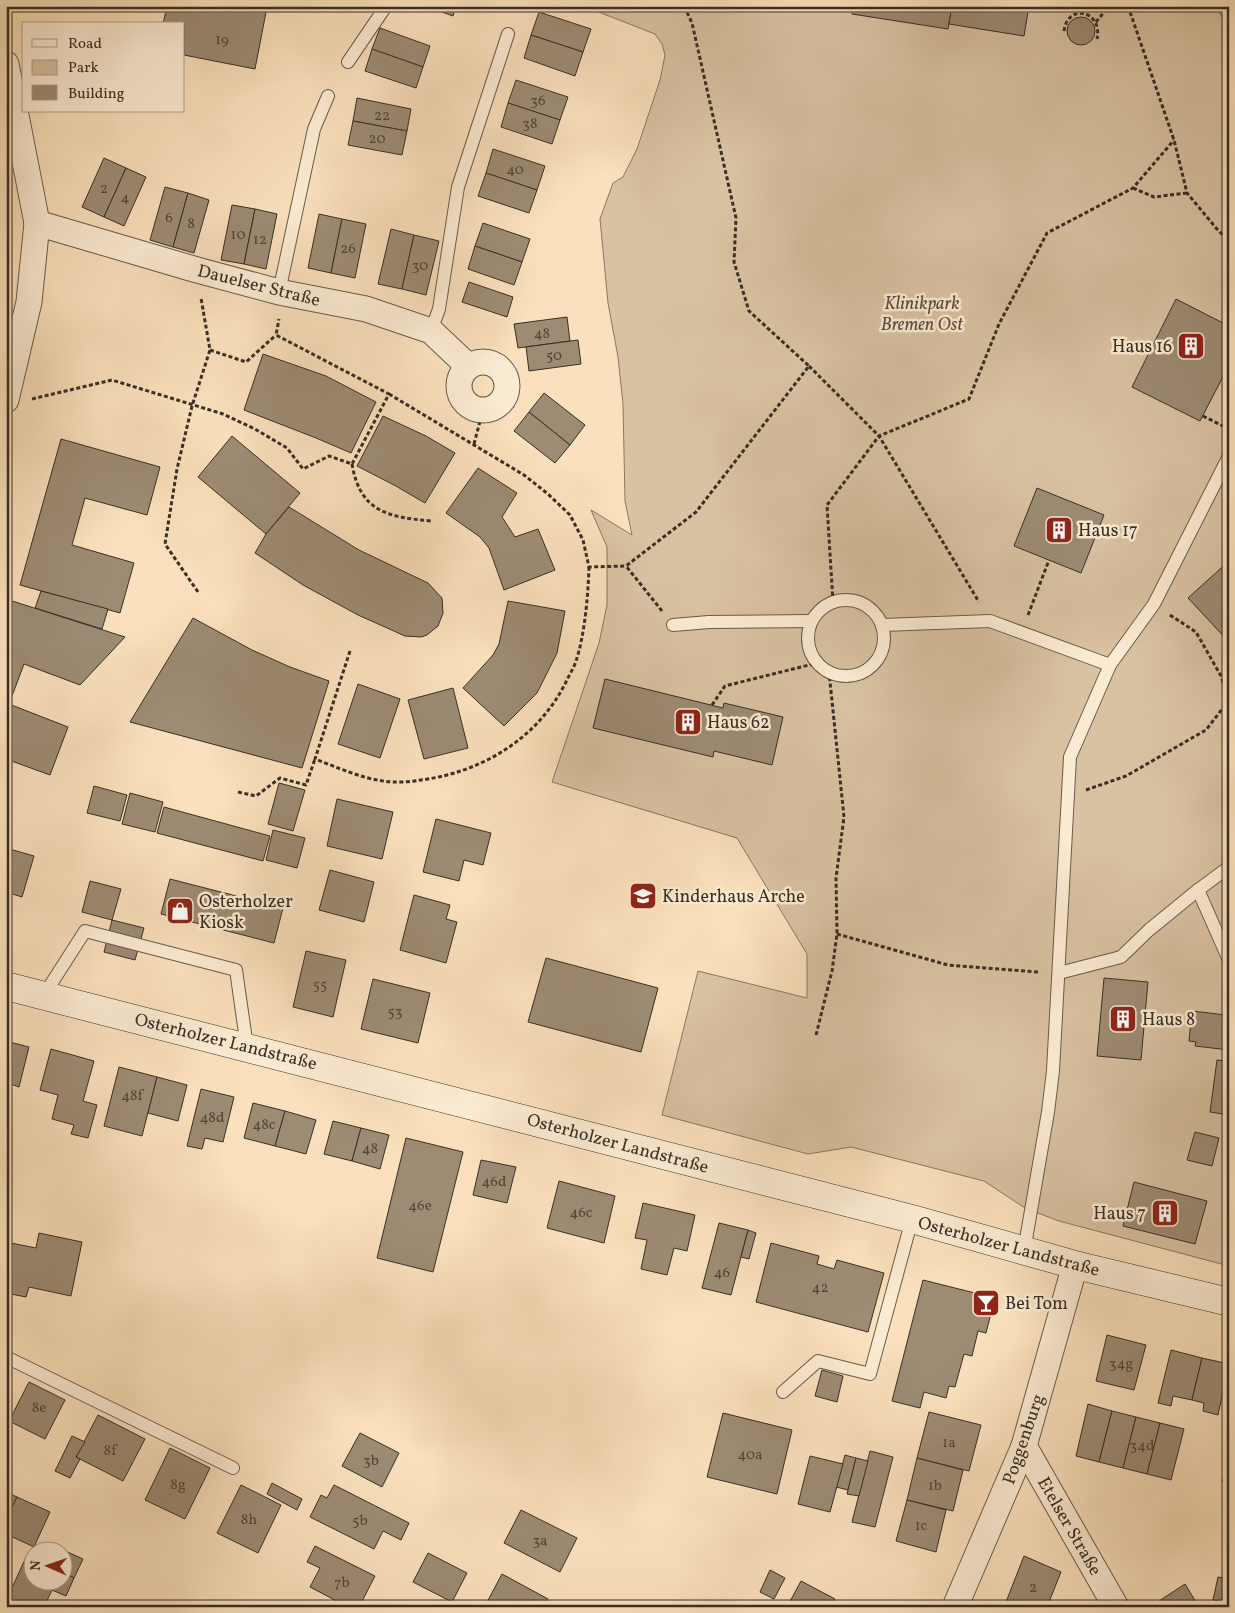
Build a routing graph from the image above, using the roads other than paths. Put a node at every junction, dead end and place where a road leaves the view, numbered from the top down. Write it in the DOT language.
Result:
graph roads {
  1 [pos="386,6"];
  2 [pos="1221,6"];
  3 [pos="1229,13"];
  4 [pos="508,34"];
  5 [pos="348,62"];
  6 [pos="6,64"];
  7 [pos="328,96"];
  8 [pos="38,223"];
  9 [pos="281,293"];
  10 [pos="430,331"];
  11 [pos="468,366"];
  12 [pos="16,400"];
  13 [pos="1229,456"];
  14 [pos="811,621"];
  15 [pos="673,625"];
  16 [pos="882,625"];
  17 [pos="1110,665"];
  18 [pos="1229,867"];
  19 [pos="1198,890"];
  20 [pos="1229,960"];
  21 [pos="1059,973"];
  22 [pos="6,986"];
  23 [pos="44,995"];
  24 [pos="247,1047"];
  25 [pos="912,1219"];
  26 [pos="1024,1251"];
  27 [pos="1075,1265"];
  28 [pos="1229,1302"];
  29 [pos="6,1357"];
  30 [pos="783,1392"];
  31 [pos="1024,1446"];
  32 [pos="233,1468"];
  33 [pos="955,1607"];
  34 [pos="1116,1607"];
  1 -- 5 [label="lane"];
  2 -- 3 [label="lane"];
  4 -- 10 [label="lane"];
  6 -- 8 [label="street"];
  7 -- 9 [label="lane"];
  8 -- 9 [label="street, Dauelser Straße"];
  8 -- 12 [label="street"];
  9 -- 10 [label="street, Dauelser Straße"];
  10 -- 11 [label="street, Dauelser Straße"];
  11 -- 11 [label="street"];
  13 -- 17 [label="lane"];
  14 -- 15 [label="lane"];
  14 -- 16 [label="lane"];
  14 -- 16 [label="lane"];
  16 -- 17 [label="lane"];
  17 -- 21 [label="lane"];
  18 -- 19 [label="lane"];
  19 -- 20 [label="lane"];
  19 -- 21 [label="lane"];
  21 -- 26 [label="lane"];
  22 -- 23 [label="main road, Osterholzer Landstraße"];
  23 -- 24 [label="main road, Osterholzer Landstraße"];
  23 -- 24 [label="lane"];
  24 -- 25 [label="main road, Osterholzer Landstraße"];
  25 -- 26 [label="main road, Osterholzer Landstraße"];
  25 -- 30 [label="lane"];
  26 -- 27 [label="main road, Osterholzer Landstraße"];
  27 -- 28 [label="main road, Osterholzer Landstraße"];
  27 -- 31 [label="street, Poggenburg"];
  29 -- 32 [label="lane"];
  31 -- 33 [label="street, Poggenburg"];
  31 -- 34 [label="street, Etelser Straße"];
}
